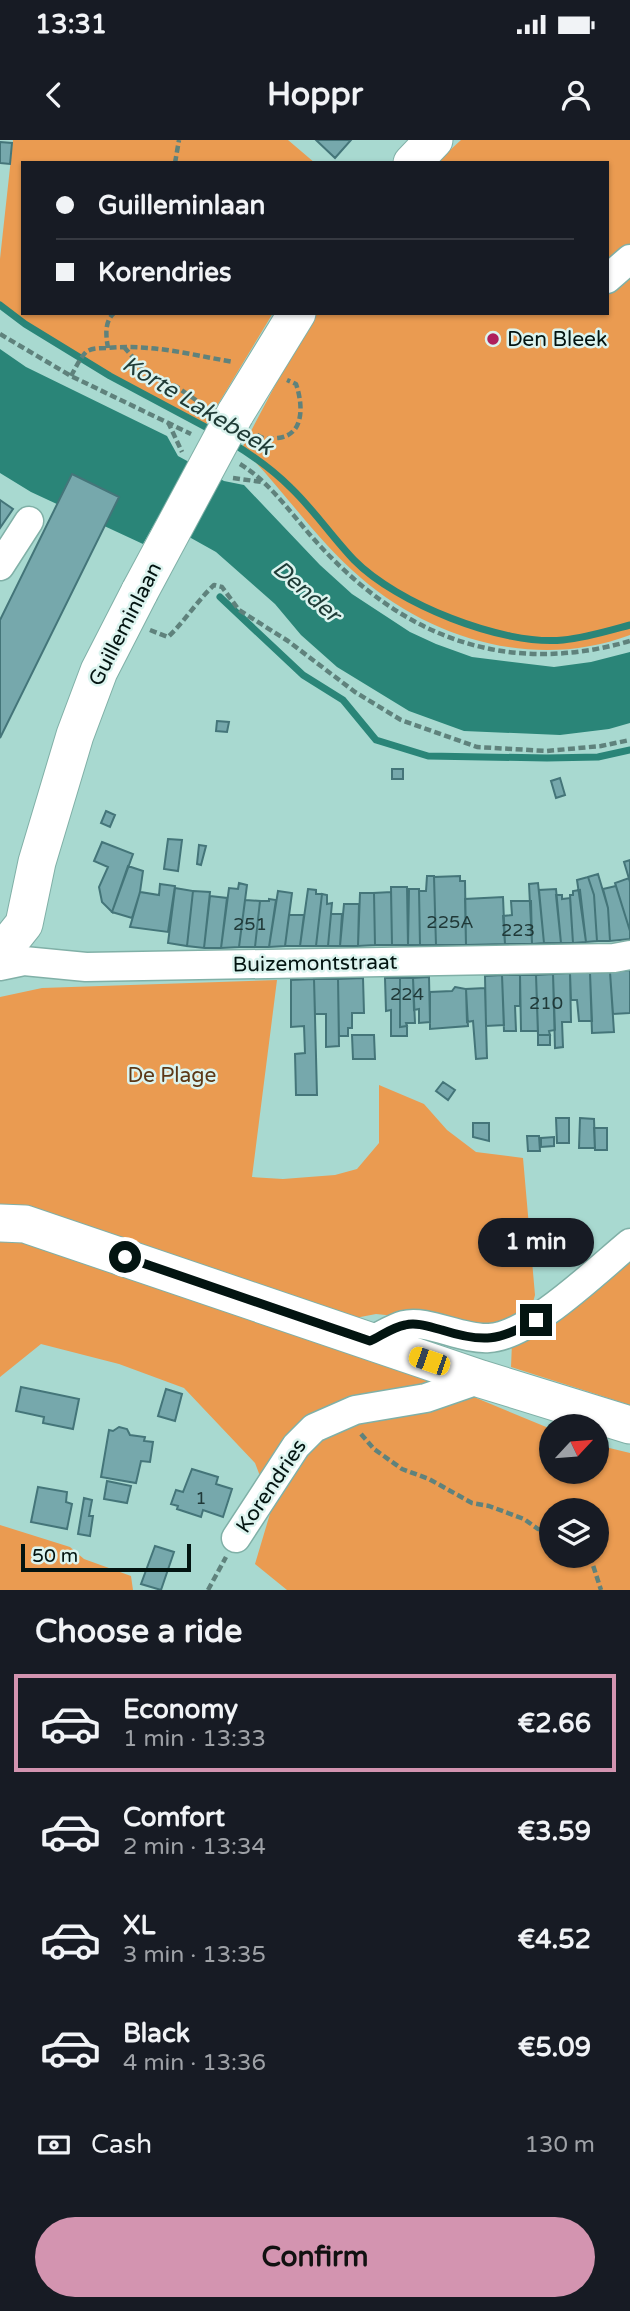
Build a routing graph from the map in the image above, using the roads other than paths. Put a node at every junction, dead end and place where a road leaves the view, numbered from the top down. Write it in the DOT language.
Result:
graph roads {
  1 [pos="434,140"];
  2 [pos="414,161"];
  3 [pos="630,259"];
  4 [pos="609,277"];
  5 [pos="296,315"];
  6 [pos="29,522"];
  7 [pos="0,566"];
  8 [pos="0,954"];
  9 [pos="630,955"];
  10 [pos="0,966"];
  11 [pos="0,1223"];
  12 [pos="630,1243"];
  13 [pos="370,1341"];
  14 [pos="481,1378"];
  15 [pos="630,1425"];
  16 [pos="236,1538"];
  1 -- 2 [label="main road"];
  3 -- 4 [label="street"];
  5 -- 8 [label="main road, Guilleminlaan, bridge"];
  6 -- 7 [label="street"];
  9 -- 10 [label="street, Buizemontstraat"];
  11 -- 13 [label="main road"];
  12 -- 13 [label="street"];
  13 -- 14 [label="main road"];
  14 -- 15 [label="main road"];
  14 -- 16 [label="street, Korendries"];
}
